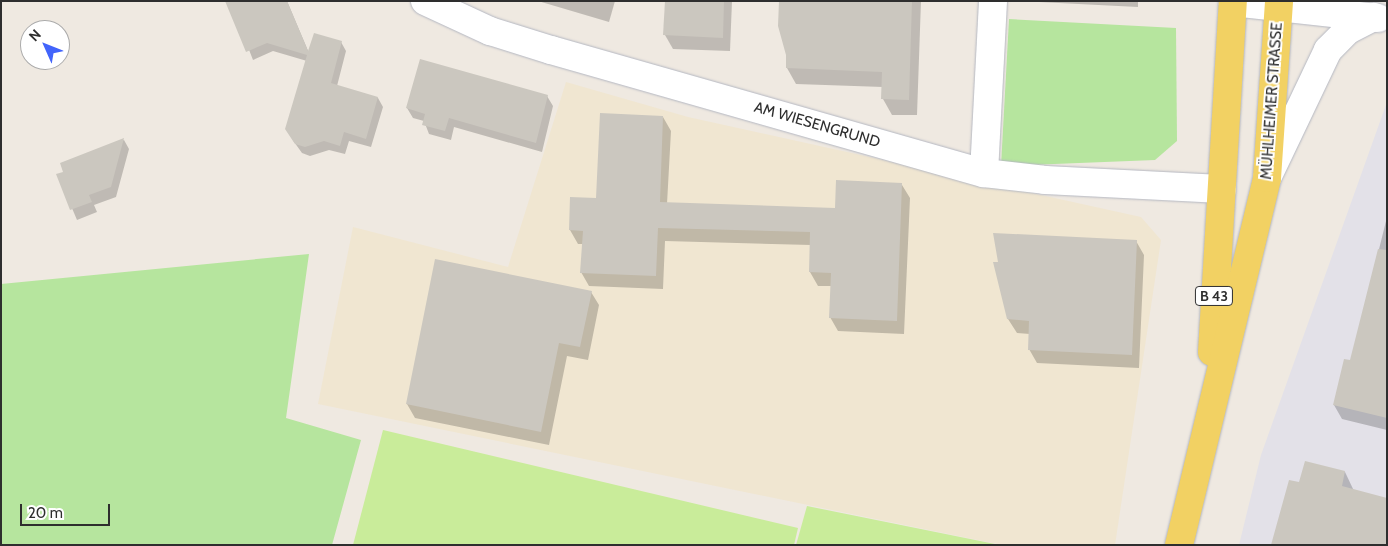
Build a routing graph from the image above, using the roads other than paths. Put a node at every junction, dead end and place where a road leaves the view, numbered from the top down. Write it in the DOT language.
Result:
graph roads {
  1 [pos="425,1"];
  2 [pos="993,1"];
  3 [pos="1233,2"];
  4 [pos="1278,4"];
  5 [pos="1380,18"];
  6 [pos="984,172"];
  7 [pos="1267,178"];
  8 [pos="1222,189"];
  9 [pos="1211,403"];
  10 [pos="1179,545"];
  1 -- 6 [label="street, AM WIESENGRUND"];
  2 -- 6 [label="street"];
  3 -- 4 [label="street"];
  3 -- 8 [label="main road, MÜHLHEIMER STRASSE / B 43"];
  4 -- 5 [label="street"];
  4 -- 7 [label="main road, MÜHLHEIMER STRASSE"];
  5 -- 7 [label="street"];
  6 -- 8 [label="street, AM WIESENGRUND"];
  7 -- 9 [label="main road, MÜHLHEIMER STRASSE"];
  8 -- 9 [label="main road, MÜHLHEIMER STRASSE / B 43"];
  9 -- 10 [label="main road, MÜHLHEIMER STRASSE / B 43"];
}
